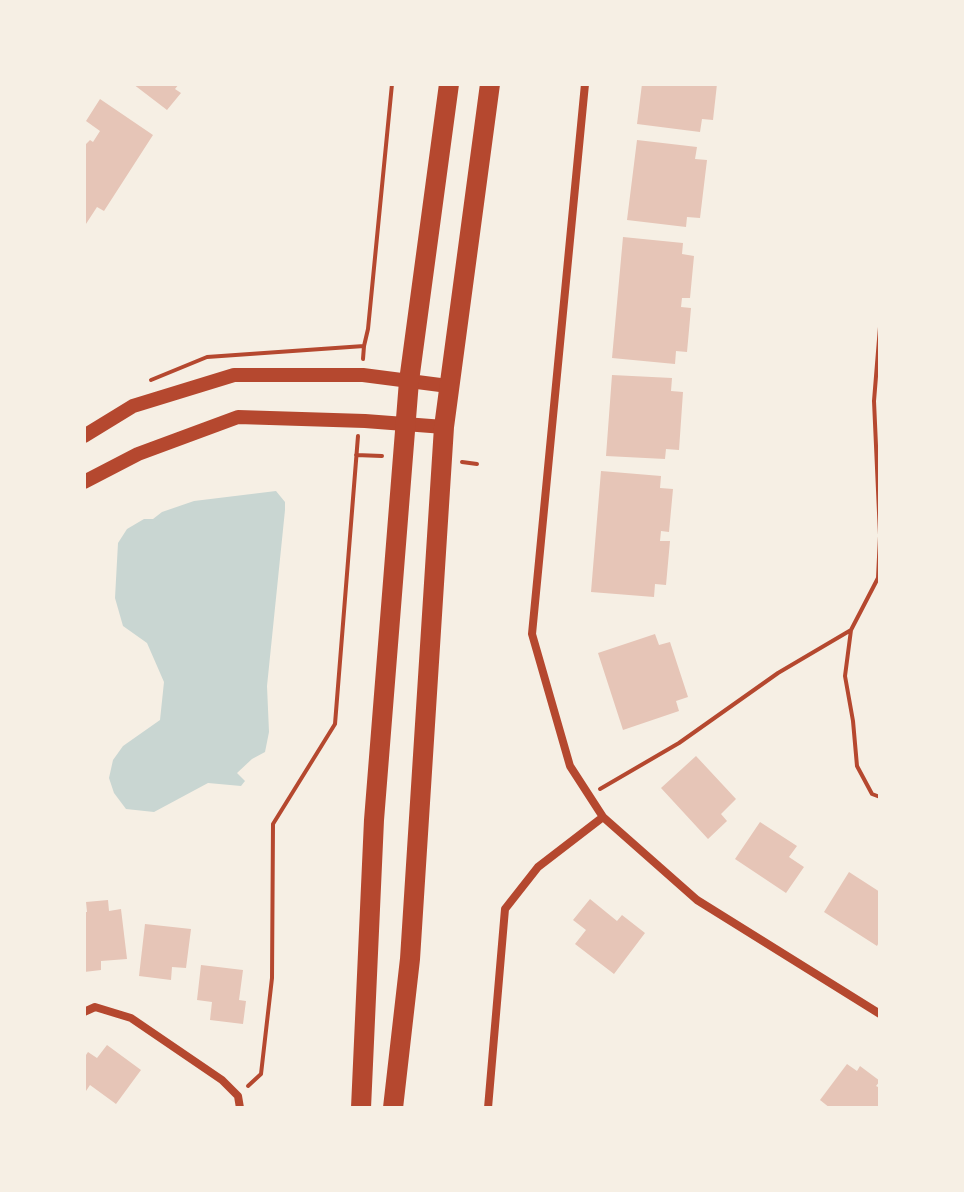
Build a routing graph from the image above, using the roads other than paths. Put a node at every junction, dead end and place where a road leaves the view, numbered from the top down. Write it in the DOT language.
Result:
graph roads {
  1 [pos="449,84"];
  2 [pos="490,84"];
  3 [pos="585,84"];
  4 [pos="409,381"];
  5 [pos="448,386"];
  6 [pos="406,424"];
  7 [pos="444,427"];
  8 [pos="84,436"];
  9 [pos="84,482"];
  10 [pos="603,817"];
  11 [pos="84,1012"];
  12 [pos="880,1014"];
  13 [pos="240,1108"];
  14 [pos="361,1108"];
  15 [pos="393,1108"];
  16 [pos="488,1108"];
  1 -- 4 [label="main road"];
  2 -- 5 [label="main road"];
  3 -- 10 [label="street"];
  4 -- 5 [label="street"];
  4 -- 6 [label="main road"];
  4 -- 8 [label="street"];
  5 -- 7 [label="main road"];
  6 -- 7 [label="street"];
  6 -- 9 [label="street"];
  6 -- 14 [label="main road"];
  7 -- 15 [label="main road"];
  10 -- 12 [label="street"];
  10 -- 16 [label="street"];
  11 -- 13 [label="street"];
}
